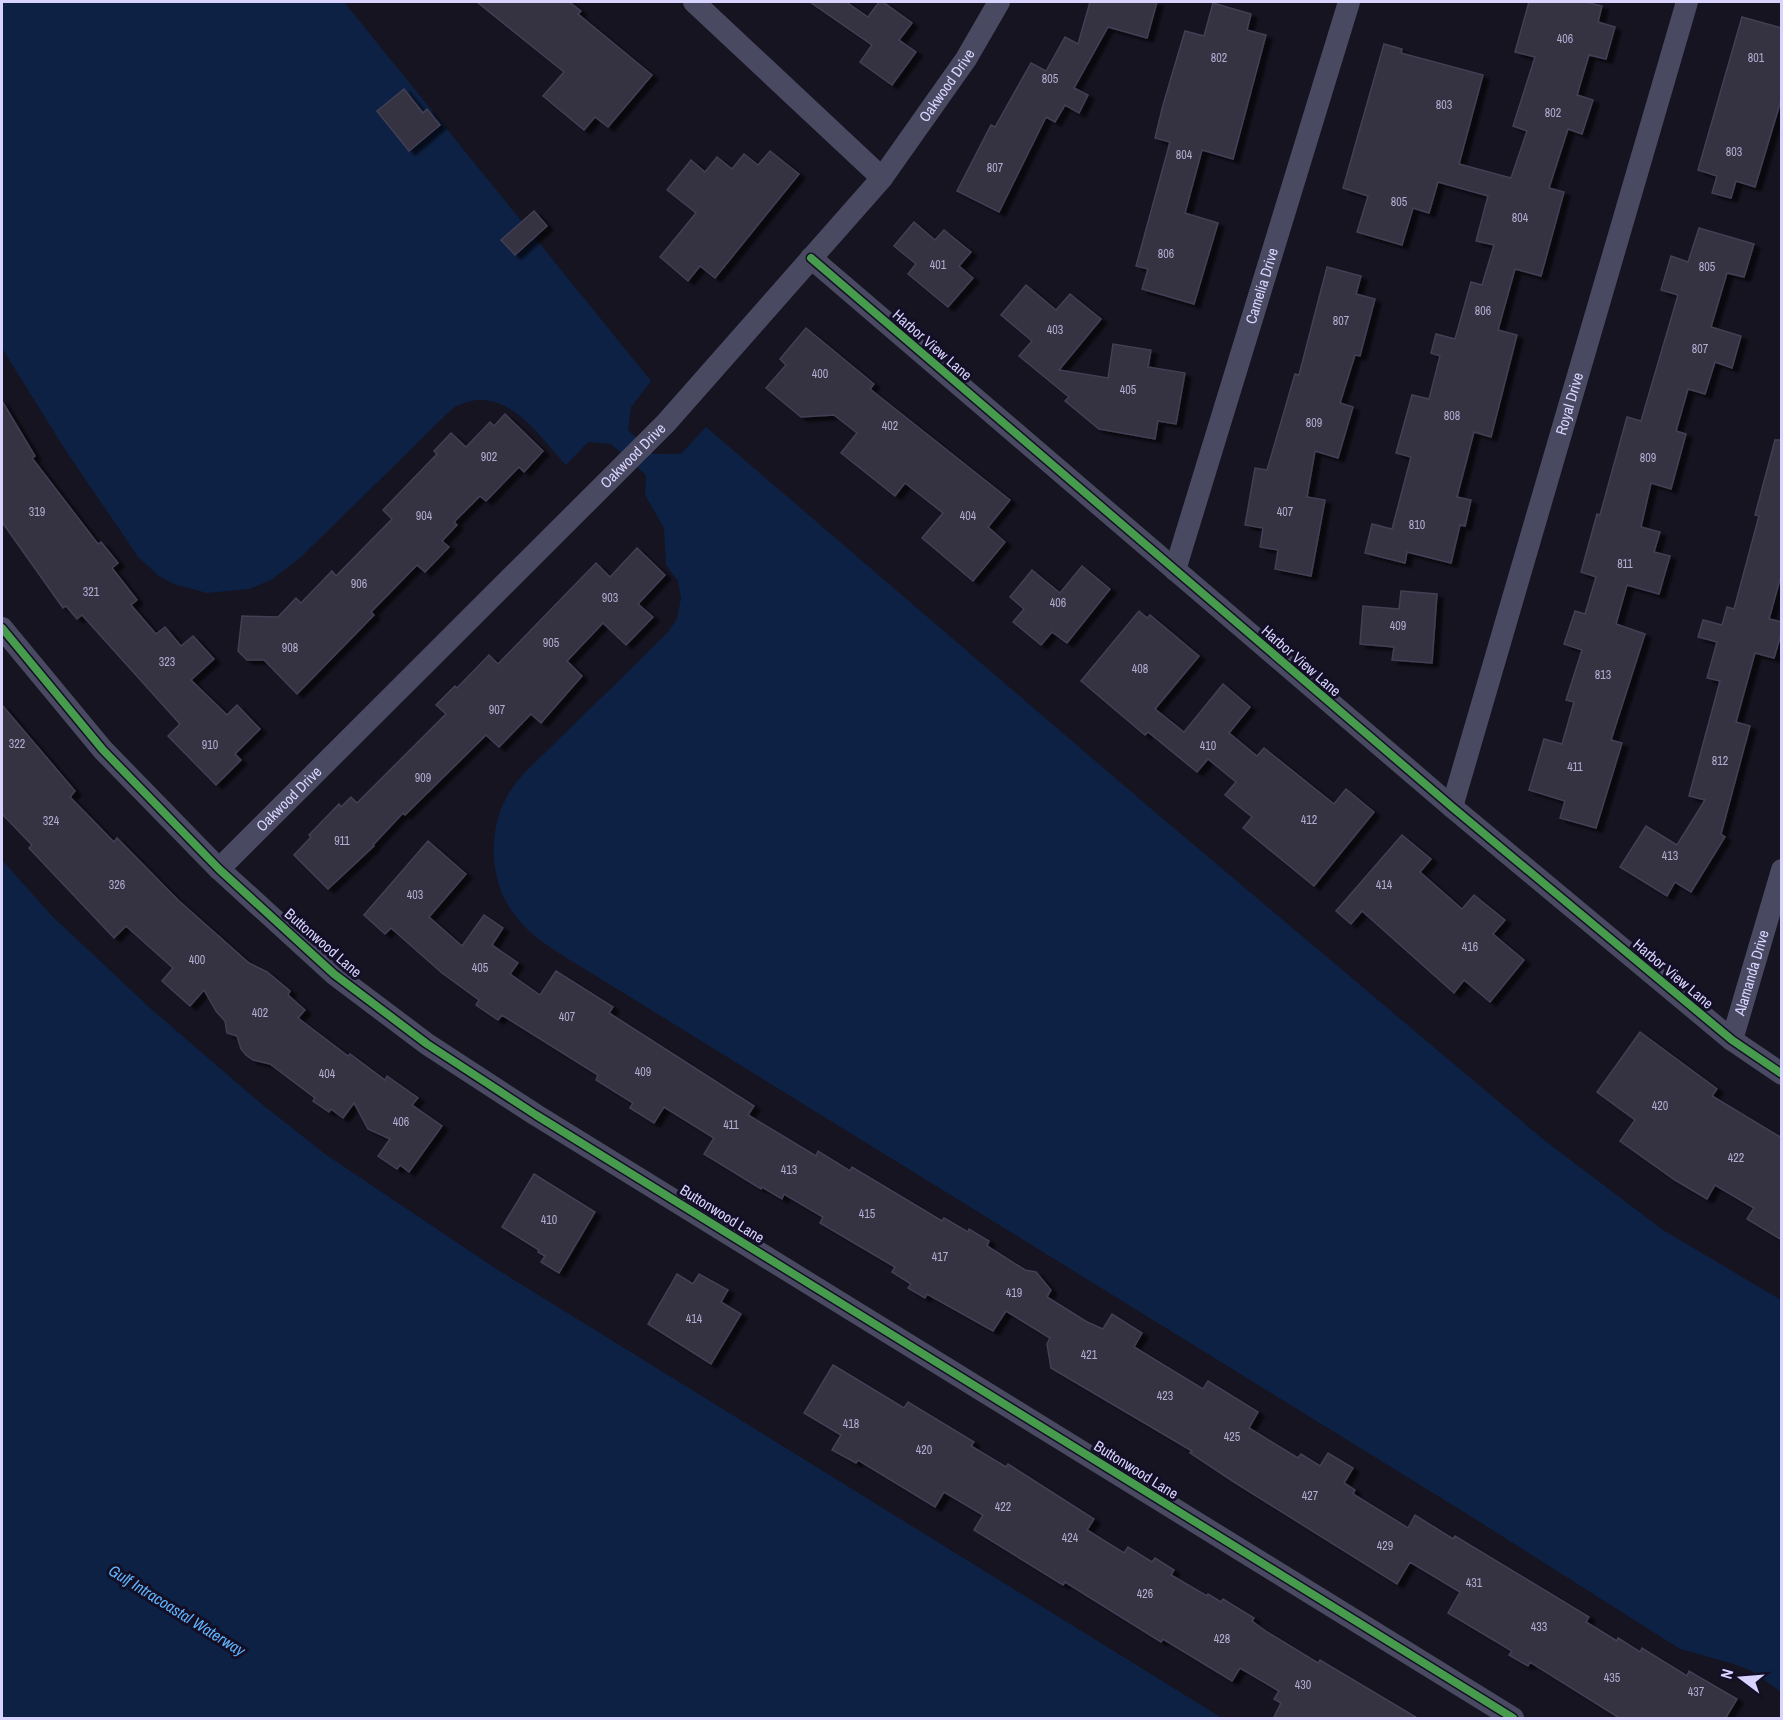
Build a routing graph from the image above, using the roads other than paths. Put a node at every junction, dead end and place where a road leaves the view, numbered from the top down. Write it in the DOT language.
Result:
graph roads {
  1 [pos="694,2"];
  2 [pos="999,2"];
  3 [pos="1349,2"];
  4 [pos="1688,2"];
  5 [pos="882,178"];
  6 [pos="811,258"];
  7 [pos="1175,570"];
  8 [pos="2,628"];
  9 [pos="1452,807"];
  10 [pos="219,869"];
  11 [pos="1782,870"];
  12 [pos="1732,1040"];
  13 [pos="1782,1074"];
  14 [pos="1513,1719"];
  1 -- 5 [label="street"];
  2 -- 5 [label="street, Oakwood Drive"];
  3 -- 7 [label="street, Camelia Drive"];
  4 -- 9 [label="street, Royal Drive"];
  5 -- 6 [label="street, Oakwood Drive"];
  6 -- 7 [label="street, Harbor View Lane"];
  6 -- 10 [label="street, Oakwood Drive"];
  7 -- 9 [label="street, Harbor View Lane"];
  8 -- 10 [label="street, Buttonwood Lane"];
  9 -- 12 [label="street, Harbor View Lane"];
  10 -- 14 [label="street, Buttonwood Lane"];
  11 -- 12 [label="street, Alamanda Drive"];
  12 -- 13 [label="street, Harbor View Lane"];
}
